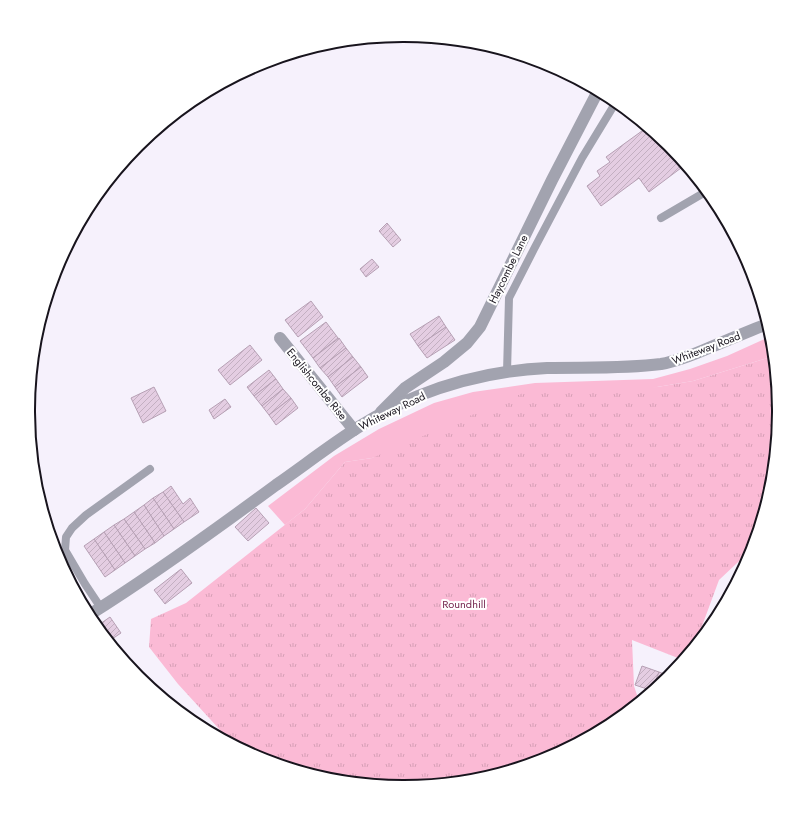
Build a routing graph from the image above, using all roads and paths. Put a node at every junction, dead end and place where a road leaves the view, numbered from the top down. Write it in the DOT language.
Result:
graph roads {
  1 [pos="595,97"];
  2 [pos="612,108"];
  3 [pos="702,195"];
  4 [pos="661,218"];
  5 [pos="762,327"];
  6 [pos="280,338"];
  7 [pos="507,372"];
  8 [pos="379,415"];
  9 [pos="354,430"];
  10 [pos="150,469"];
  11 [pos="101,608"];
  12 [pos="94,612"];
  1 -- 8 [label="street, Haycombe Lane"];
  2 -- 7 [label="lane"];
  3 -- 4 [label="lane"];
  5 -- 7 [label="street, Whiteway Road"];
  6 -- 9 [label="street, Englishcombe Rise"];
  7 -- 8 [label="street, Whiteway Road"];
  8 -- 9 [label="street, Whiteway Road"];
  9 -- 11 [label="street, Whiteway Road"];
  10 -- 11 [label="lane"];
  11 -- 12 [label="street, Whiteway Road"];
}
